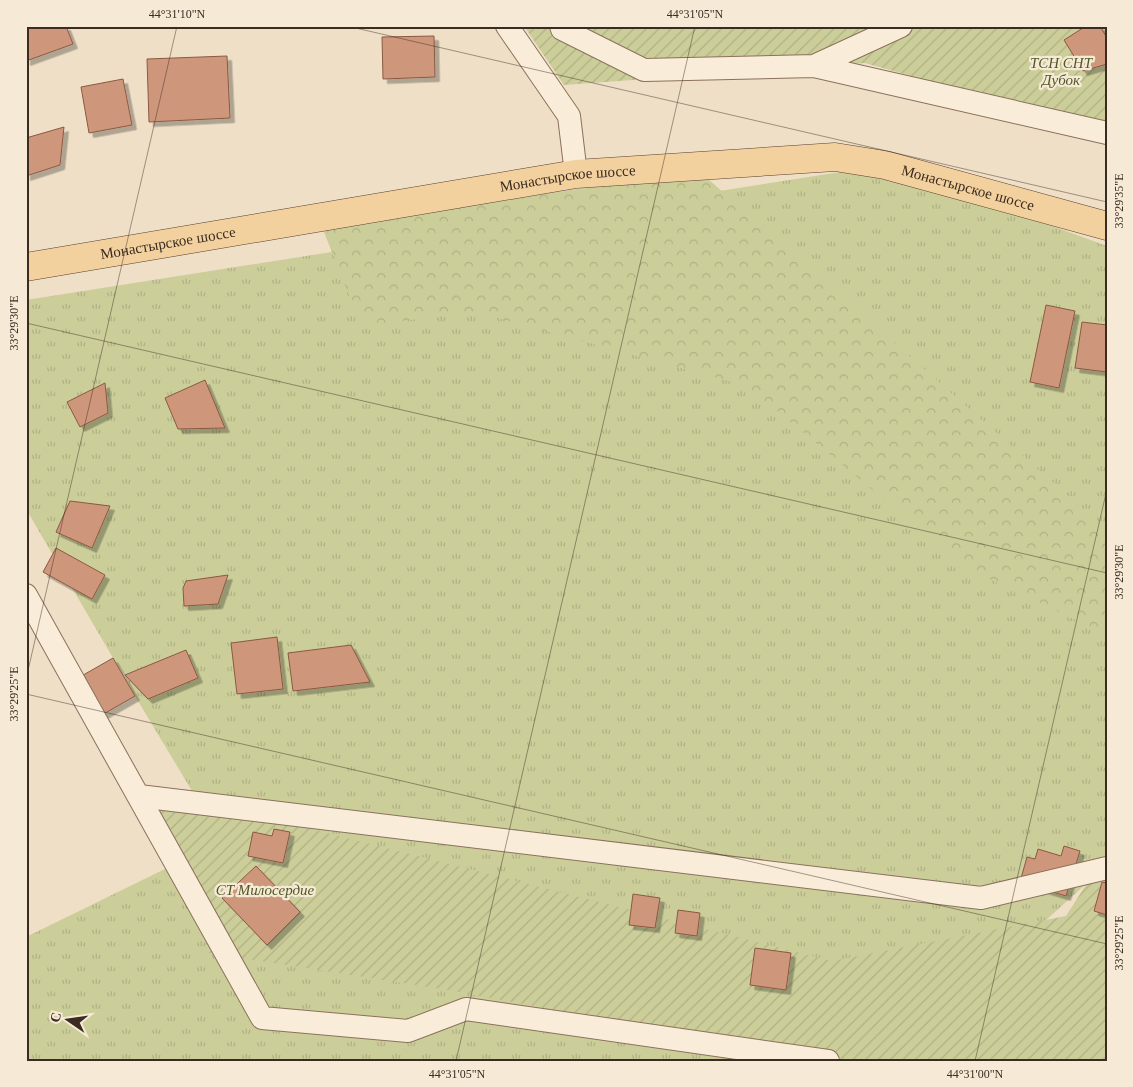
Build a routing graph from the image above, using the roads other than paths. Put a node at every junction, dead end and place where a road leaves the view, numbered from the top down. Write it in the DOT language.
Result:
graph roads {
  1 [pos="507,26"];
  2 [pos="561,26"];
  3 [pos="901,26"];
  4 [pos="814,66"];
  5 [pos="1107,133"];
  6 [pos="576,174"];
  7 [pos="1107,226"];
  8 [pos="26,267"];
  9 [pos="26,595"];
  10 [pos="138,796"];
  11 [pos="1107,868"];
  12 [pos="828,1061"];
  1 -- 6 [label="street"];
  2 -- 4 [label="street"];
  3 -- 4 [label="street"];
  4 -- 5 [label="street"];
  6 -- 7 [label="main road, Монастырское шоссе"];
  6 -- 8 [label="main road, Монастырское шоссе"];
  9 -- 10 [label="street"];
  10 -- 11 [label="street"];
  10 -- 12 [label="street"];
}
